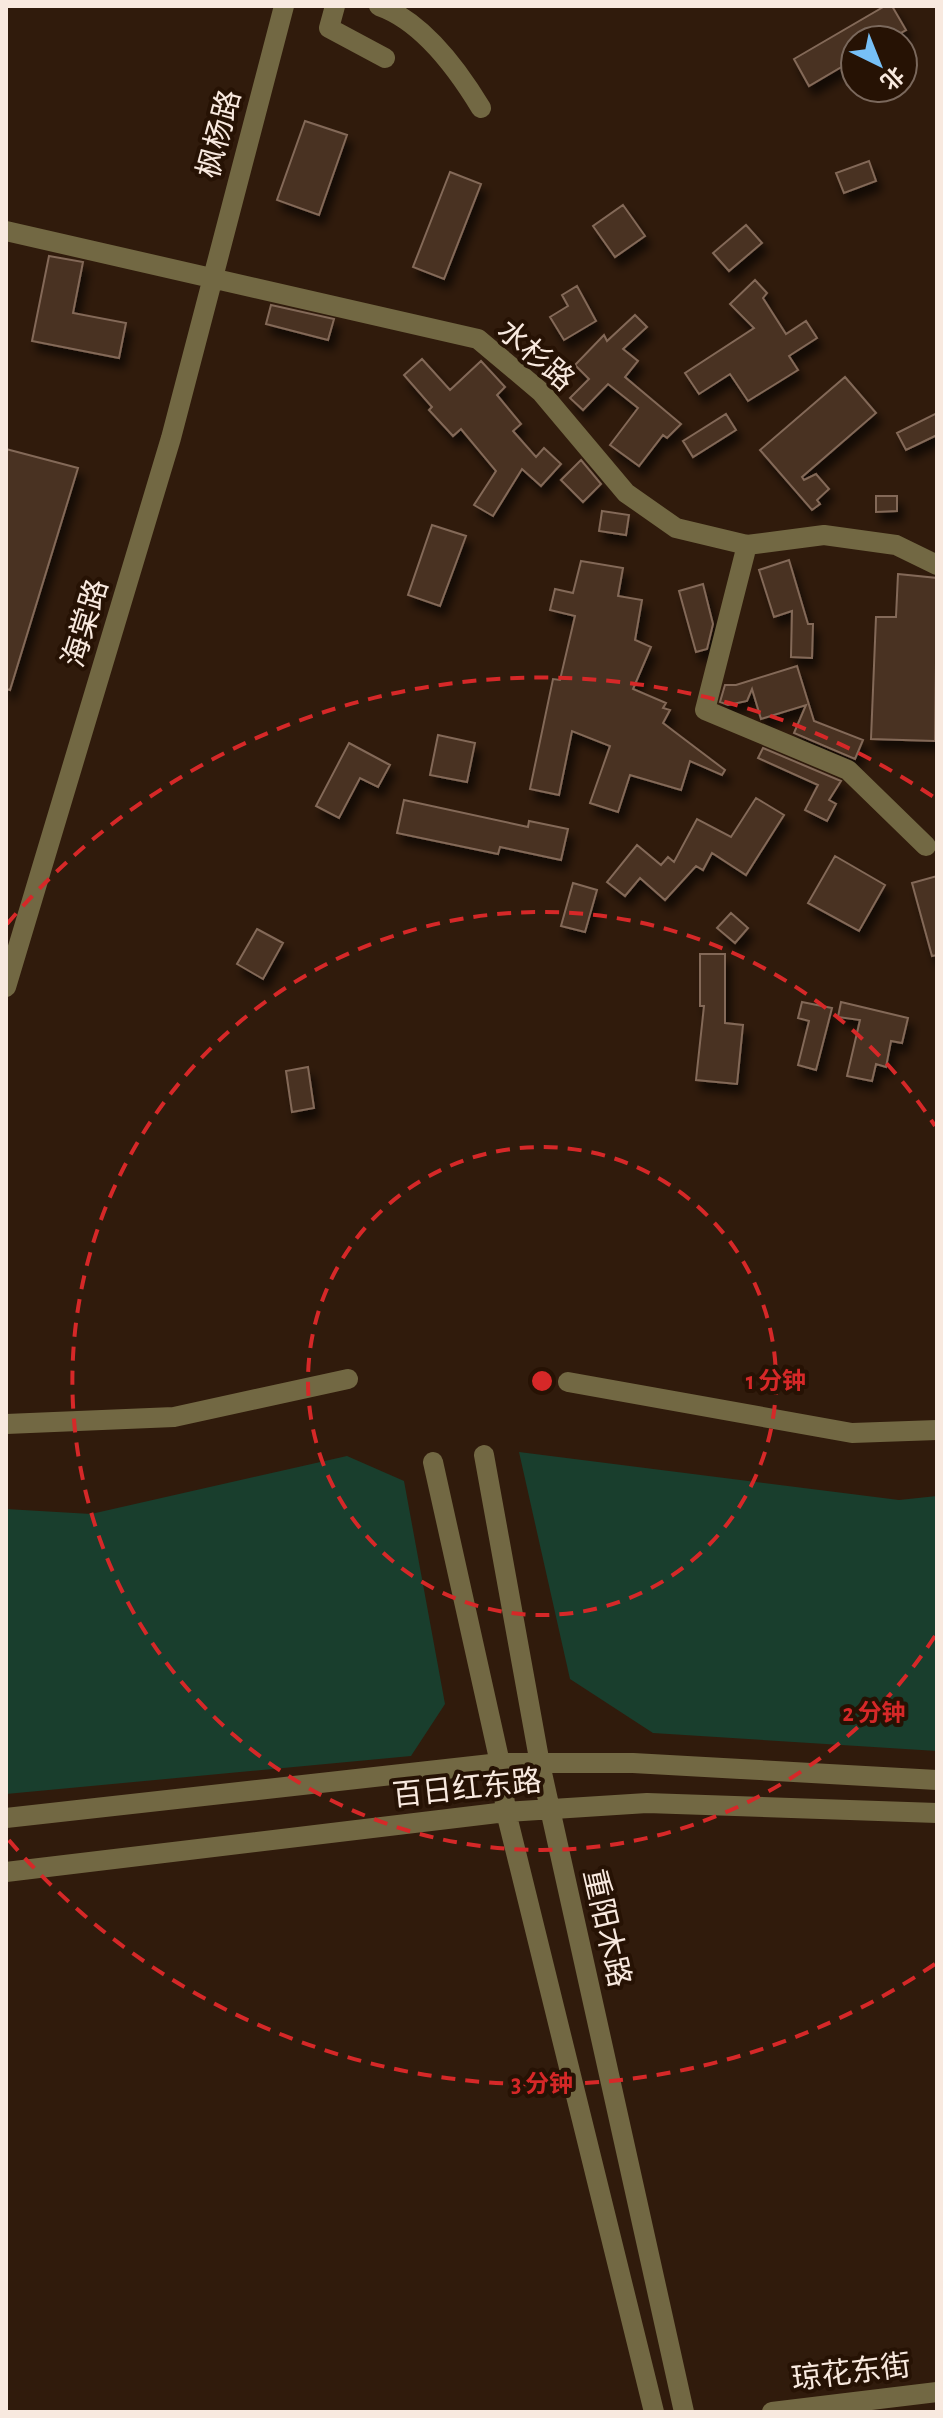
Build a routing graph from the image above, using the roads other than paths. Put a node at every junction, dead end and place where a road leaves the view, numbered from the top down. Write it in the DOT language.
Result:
graph roads {
  1 [pos="284,6"];
  2 [pos="335,6"];
  3 [pos="379,6"];
  4 [pos="385,58"];
  5 [pos="481,108"];
  6 [pos="6,231"];
  7 [pos="212,277"];
  8 [pos="747,545"];
  9 [pos="937,565"];
  10 [pos="926,846"];
  11 [pos="8,985"];
  12 [pos="348,1379"];
  13 [pos="568,1382"];
  14 [pos="6,1424"];
  15 [pos="937,1430"];
  16 [pos="484,1455"];
  17 [pos="433,1462"];
  18 [pos="500,1763"];
  19 [pos="540,1764"];
  20 [pos="937,1780"];
  21 [pos="550,1809"];
  22 [pos="506,1812"];
  23 [pos="937,1813"];
  24 [pos="6,1818"];
  25 [pos="6,1872"];
  26 [pos="937,2392"];
  27 [pos="654,2412"];
  28 [pos="684,2412"];
  29 [pos="772,2412"];
  1 -- 7 [label="street, 枫杨路"];
  2 -- 4 [label="street"];
  3 -- 5 [label="street"];
  6 -- 7 [label="street, 水杉路"];
  7 -- 8 [label="street, 水杉路"];
  7 -- 11 [label="street, 海棠路"];
  8 -- 9 [label="street, 水杉路"];
  8 -- 10 [label="street"];
  12 -- 14 [label="street"];
  13 -- 15 [label="street"];
  16 -- 19 [label="street, 重阳木路"];
  17 -- 18 [label="street"];
  18 -- 19 [label="street, 百日红东路"];
  18 -- 22 [label="street"];
  18 -- 24 [label="street, 百日红东路"];
  19 -- 20 [label="street, 百日红东路"];
  19 -- 21 [label="street, 重阳木路"];
  21 -- 22 [label="street, 百日红东路"];
  21 -- 23 [label="street, 百日红东路"];
  21 -- 28 [label="street, 重阳木路"];
  22 -- 25 [label="street, 百日红东路"];
  22 -- 27 [label="street"];
  26 -- 29 [label="street, 琼花东街"];
}
